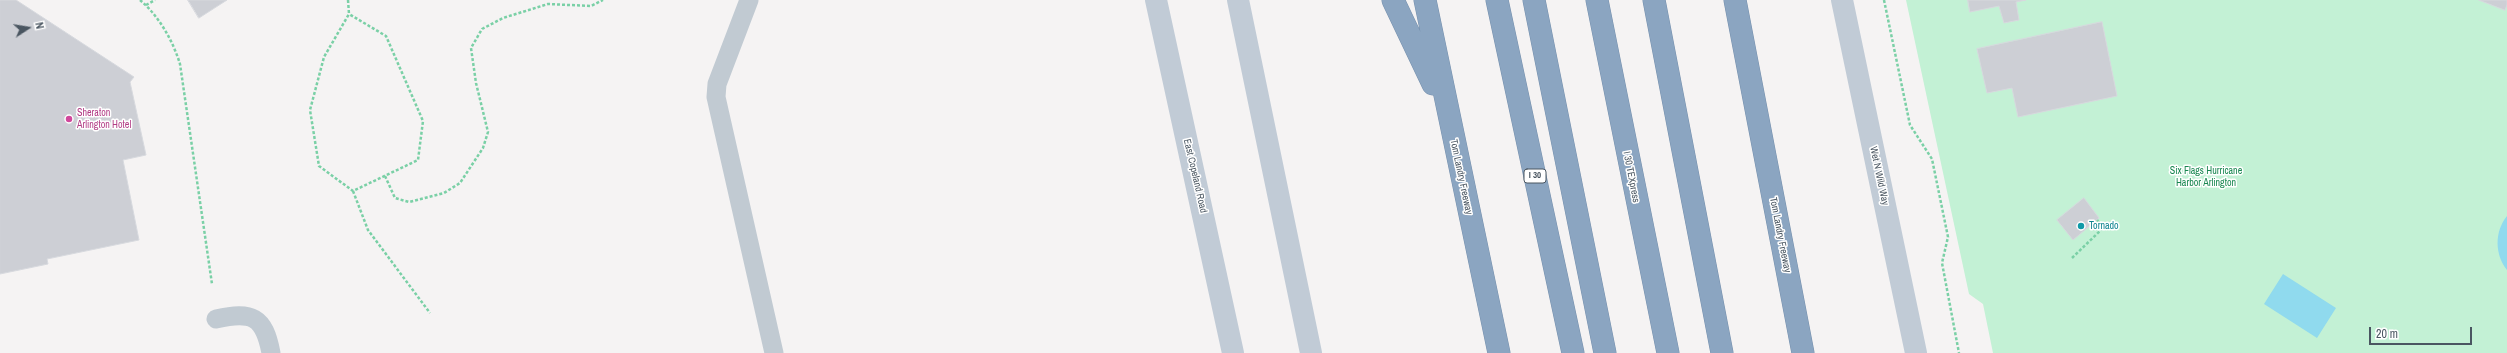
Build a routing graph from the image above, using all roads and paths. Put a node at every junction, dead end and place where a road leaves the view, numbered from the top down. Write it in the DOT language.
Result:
graph roads {
  1 [pos="140,0"];
  2 [pos="155,0"];
  3 [pos="348,0"];
  4 [pos="603,0"];
  5 [pos="749,0"];
  6 [pos="1156,0"];
  7 [pos="1238,0"];
  8 [pos="1393,0"];
  9 [pos="1425,0"];
  10 [pos="1497,0"];
  11 [pos="1534,0"];
  12 [pos="1597,0"];
  13 [pos="1654,0"];
  14 [pos="1735,0"];
  15 [pos="1842,0"];
  16 [pos="1884,0"];
  17 [pos="146,5"];
  18 [pos="349,14"];
  19 [pos="1448,114"];
  20 [pos="385,176"];
  21 [pos="353,191"];
  22 [pos="2096,220"];
  23 [pos="2072,258"];
  24 [pos="212,284"];
  25 [pos="430,313"];
  26 [pos="216,319"];
  27 [pos="271,353"];
  28 [pos="774,353"];
  29 [pos="1233,353"];
  30 [pos="1311,353"];
  31 [pos="1500,353"];
  32 [pos="1573,353"];
  33 [pos="1605,353"];
  34 [pos="1668,353"];
  35 [pos="1722,353"];
  36 [pos="1803,353"];
  37 [pos="1916,353"];
  38 [pos="1959,353"];
  1 -- 17 [label="path"];
  2 -- 17 [label="path"];
  3 -- 18 [label="path"];
  4 -- 20 [label="path"];
  5 -- 28 [label="lane"];
  6 -- 29 [label="main road, East Copeland Road"];
  7 -- 30 [label="main road"];
  8 -- 19 [label="highway"];
  9 -- 19 [label="highway, Tom Landry Freeway"];
  10 -- 32 [label="highway, I 30"];
  11 -- 33 [label="highway"];
  12 -- 34 [label="highway, I 30 TEXpress"];
  13 -- 35 [label="highway"];
  14 -- 36 [label="highway, Tom Landry Freeway"];
  15 -- 37 [label="main road, Wet N Wild Way"];
  16 -- 38 [label="path"];
  17 -- 24 [label="path"];
  18 -- 20 [label="path"];
  18 -- 21 [label="path"];
  19 -- 31 [label="highway, Tom Landry Freeway"];
  20 -- 21 [label="path"];
  21 -- 25 [label="path"];
  22 -- 23 [label="path"];
  26 -- 27 [label="lane"];
}
